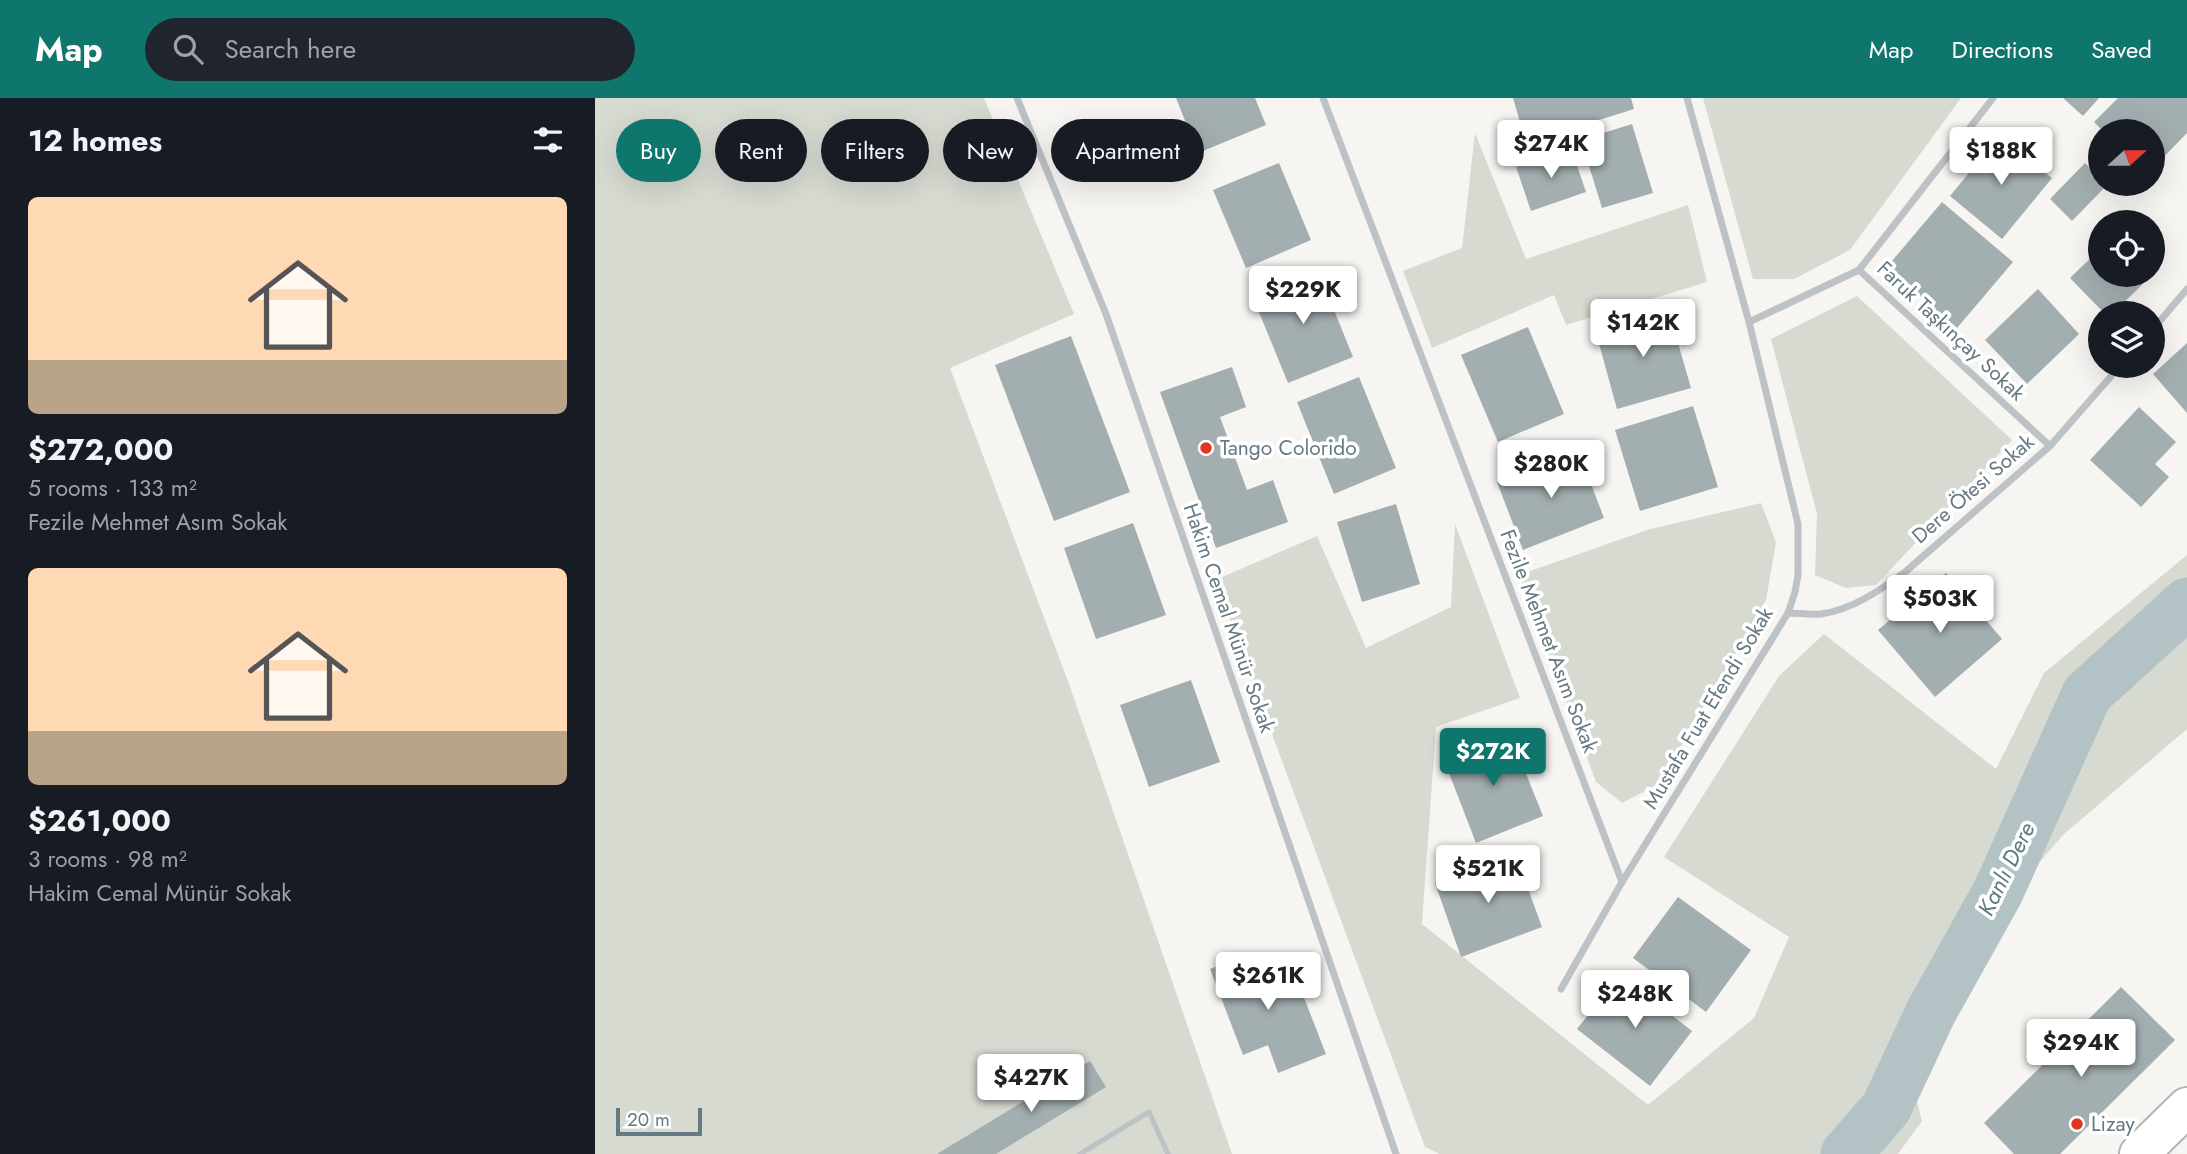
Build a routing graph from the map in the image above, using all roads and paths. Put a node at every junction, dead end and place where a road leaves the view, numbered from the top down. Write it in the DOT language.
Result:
graph roads {
  1 [pos="1017,98"];
  2 [pos="1323,98"];
  3 [pos="1687,98"];
  4 [pos="1993,98"];
  5 [pos="1859,270"];
  6 [pos="2187,289"];
  7 [pos="2165,315"];
  8 [pos="1749,322"];
  9 [pos="2110,378"];
  10 [pos="2050,446"];
  11 [pos="1788,613"];
  12 [pos="1622,882"];
  13 [pos="1561,989"];
  14 [pos="2187,1107"];
  15 [pos="1080,1154"];
  16 [pos="1168,1154"];
  17 [pos="1396,1154"];
  18 [pos="2139,1154"];
  1 -- 17 [label="street, Hakim Cemal Münür Sokak"];
  2 -- 12 [label="street, Fezile Mehmet Asım Sokak"];
  3 -- 8 [label="street, Mustafa Fuat Efendi Sokak"];
  4 -- 5 [label="street"];
  5 -- 8 [label="street"];
  5 -- 10 [label="street, Faruk Taşkınçay Sokak"];
  6 -- 7 [label="street"];
  8 -- 11 [label="street, Mustafa Fuat Efendi Sokak"];
  9 -- 10 [label="street, Dere Ötesi Sokak"];
  10 -- 11 [label="street, Dere Ötesi Sokak"];
  11 -- 12 [label="street, Mustafa Fuat Efendi Sokak"];
  12 -- 13 [label="street, Mustafa Fuat Efendi Sokak"];
  14 -- 18 [label="main road"];
  15 -- 16 [label="lane"];
}
